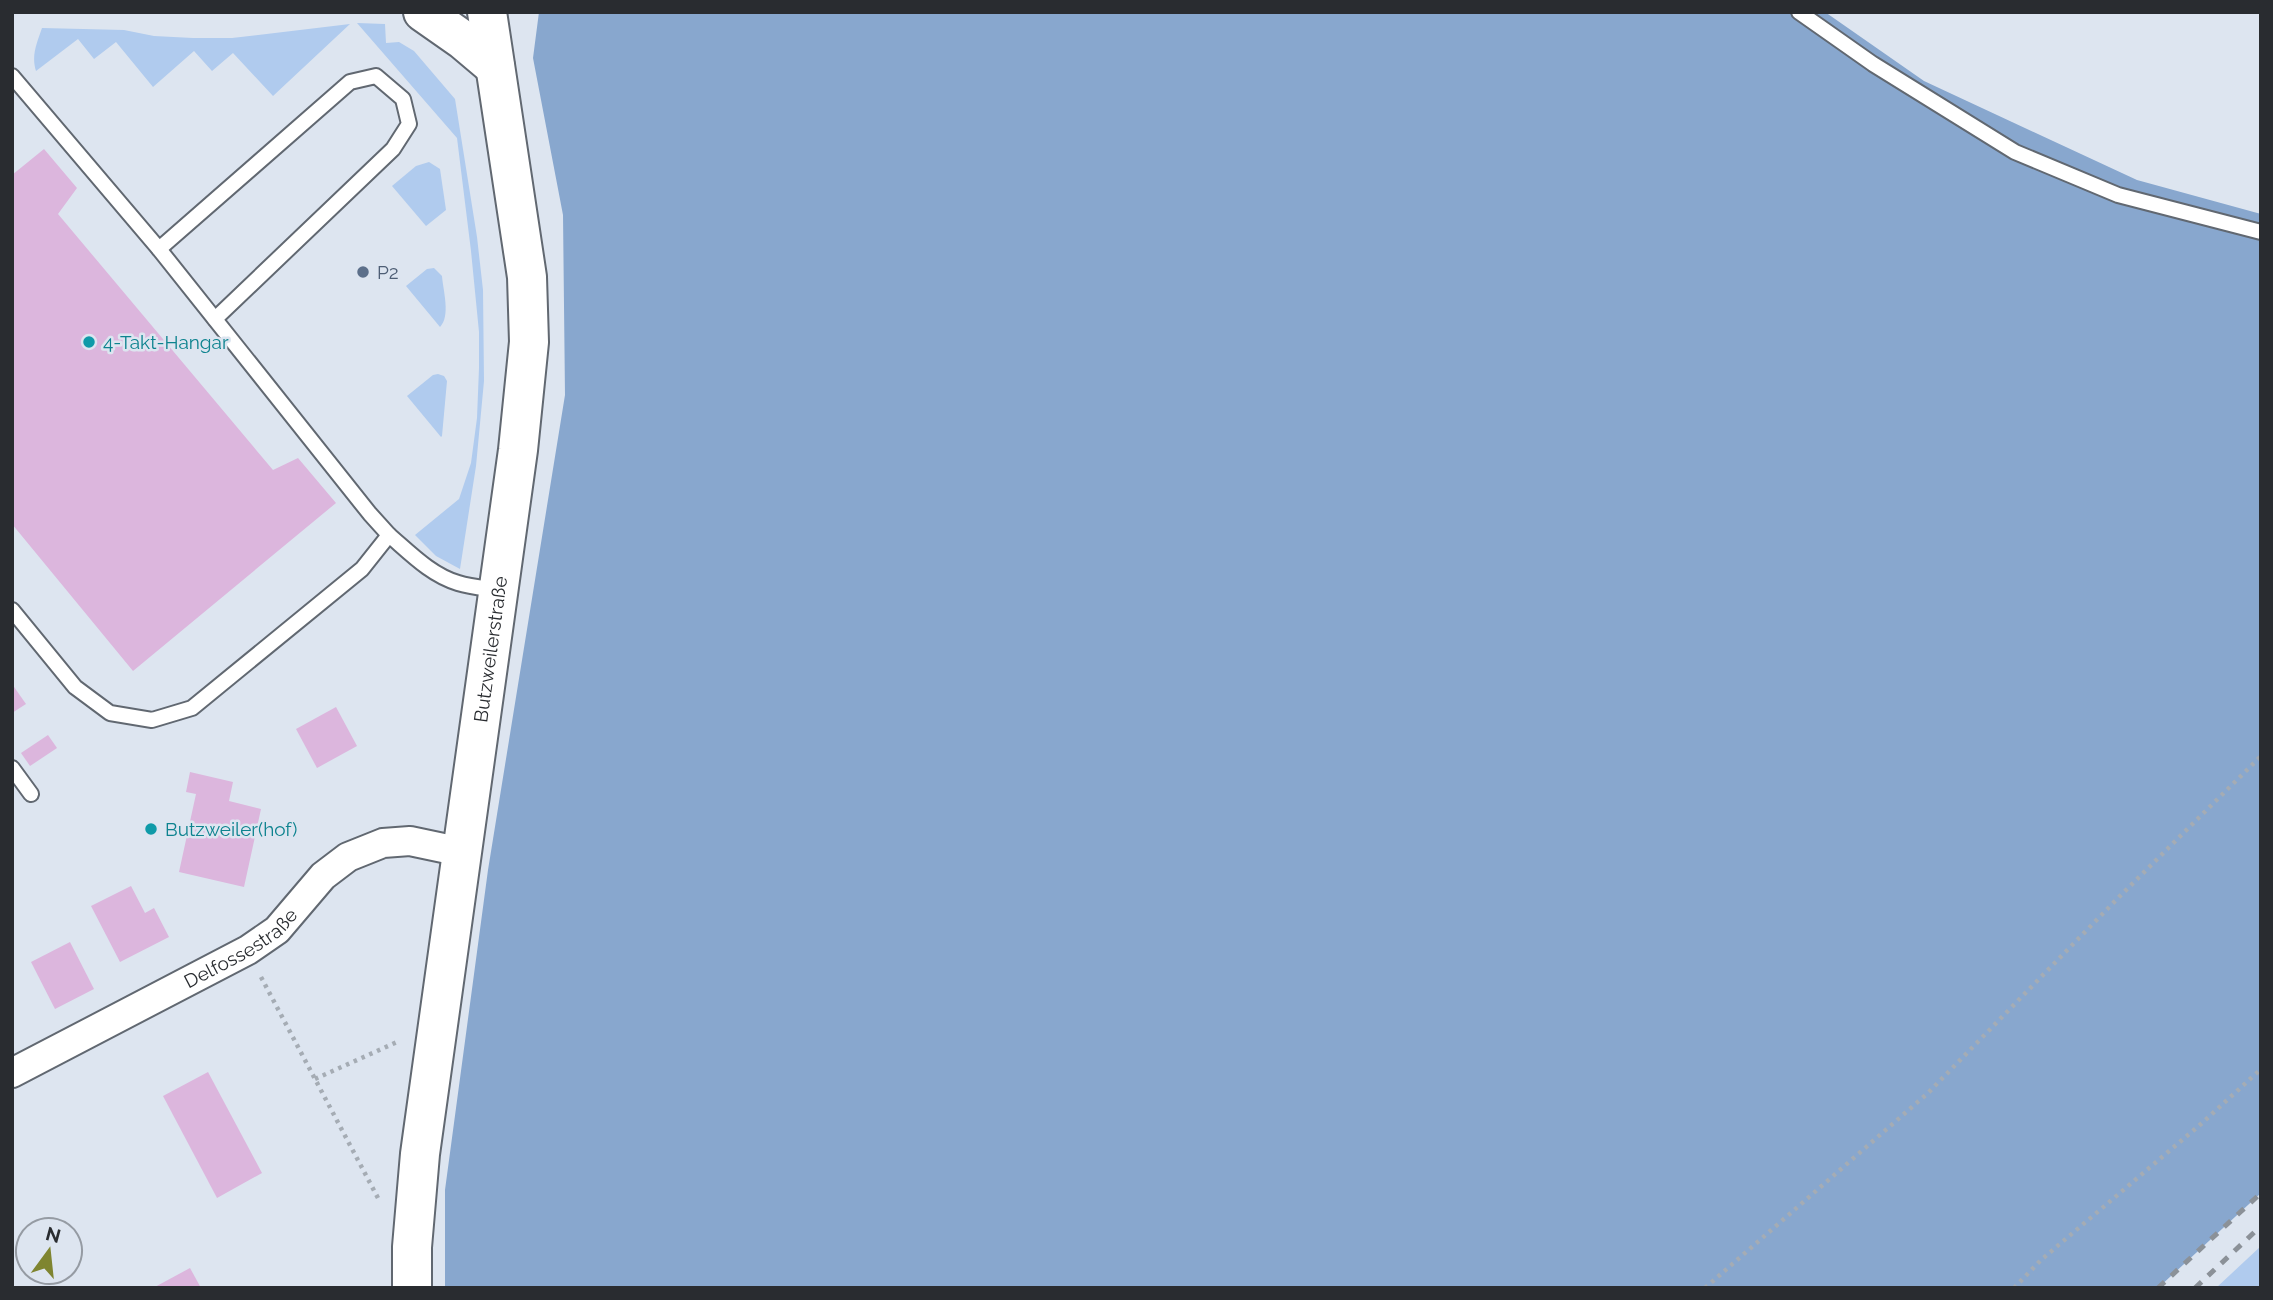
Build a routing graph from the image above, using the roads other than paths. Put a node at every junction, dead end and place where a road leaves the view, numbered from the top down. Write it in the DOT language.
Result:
graph roads {
  1 [pos="423,12"];
  2 [pos="487,12"];
  3 [pos="1799,12"];
  4 [pos="495,67"];
  5 [pos="12,76"];
  6 [pos="2261,232"];
  7 [pos="159,249"];
  8 [pos="215,319"];
  9 [pos="389,535"];
  10 [pos="498,590"];
  11 [pos="12,610"];
  12 [pos="12,768"];
  13 [pos="31,794"];
  14 [pos="462,852"];
  15 [pos="12,1073"];
  16 [pos="412,1288"];
  1 -- 4 [label="street"];
  2 -- 4 [label="street, Butzweilerstraße"];
  3 -- 6 [label="lane"];
  4 -- 10 [label="street, Butzweilerstraße"];
  5 -- 7 [label="lane"];
  7 -- 8 [label="lane"];
  7 -- 8 [label="lane"];
  8 -- 9 [label="lane"];
  9 -- 10 [label="lane"];
  9 -- 11 [label="lane"];
  10 -- 14 [label="street, Butzweilerstraße"];
  12 -- 13 [label="lane"];
  14 -- 15 [label="street, Delfossestraße"];
  14 -- 16 [label="street, Butzweilerstraße"];
}
